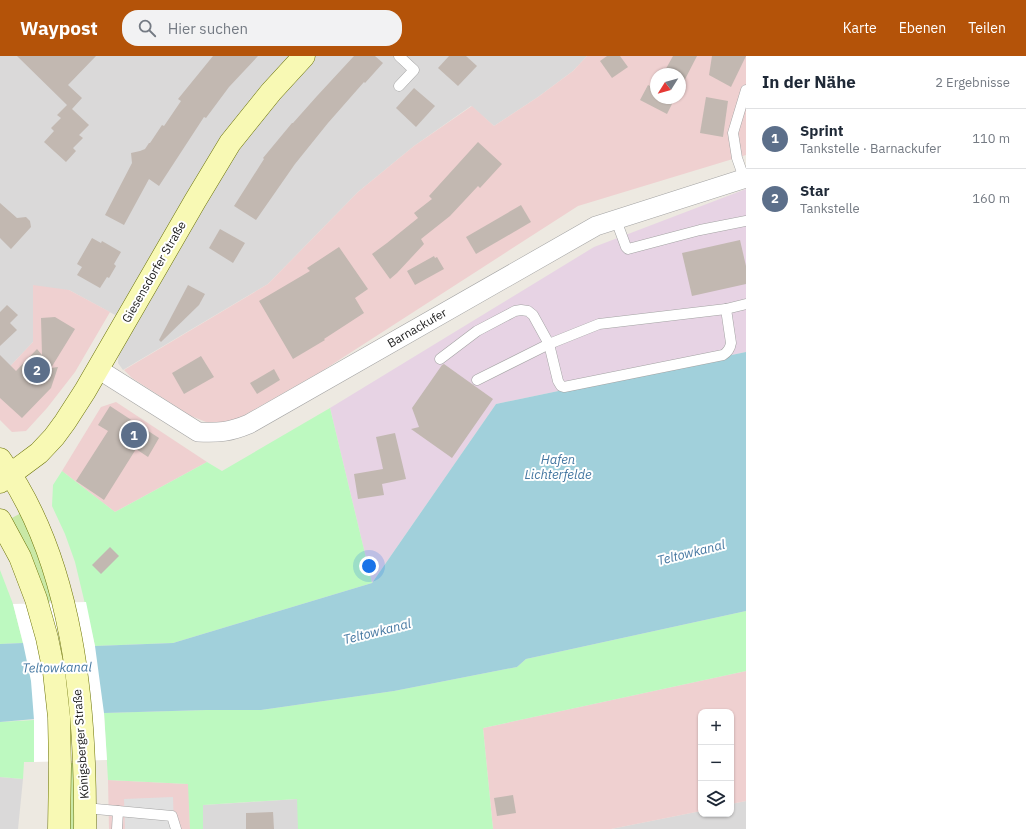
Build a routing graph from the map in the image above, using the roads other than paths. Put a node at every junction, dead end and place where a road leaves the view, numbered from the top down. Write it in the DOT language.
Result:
graph roads {
  1 [pos="304,56"];
  2 [pos="400,56"];
  3 [pos="399,86"];
  4 [pos="746,90"];
  5 [pos="745,178"];
  6 [pos="616,220"];
  7 [pos="746,221"];
  8 [pos="746,304"];
  9 [pos="726,309"];
  10 [pos="549,344"];
  11 [pos="440,359"];
  12 [pos="98,368"];
  13 [pos="477,380"];
  14 [pos="4,472"];
  15 [pos="0,520"];
  16 [pos="85,808"];
  17 [pos="118,811"];
  18 [pos="59,829"];
  19 [pos="85,829"];
  20 [pos="117,829"];
  21 [pos="176,829"];
  1 -- 12 [label="main road, Giesensdorfer Straße"];
  2 -- 3 [label="lane"];
  4 -- 5 [label="lane"];
  5 -- 6 [label="street, Barnackufer"];
  6 -- 7 [label="lane"];
  6 -- 12 [label="street, Barnackufer"];
  8 -- 9 [label="lane"];
  9 -- 10 [label="lane"];
  9 -- 10 [label="lane"];
  10 -- 11 [label="lane"];
  10 -- 13 [label="lane"];
  12 -- 14 [label="main road, Giesensdorfer Straße"];
  14 -- 16 [label="main road, Königsberger Straße"];
  15 -- 18 [label="main road, Königsberger Straße"];
  16 -- 17 [label="lane"];
  16 -- 19 [label="main road, Königsberger Straße"];
  17 -- 20 [label="lane"];
  17 -- 21 [label="lane"];
}
